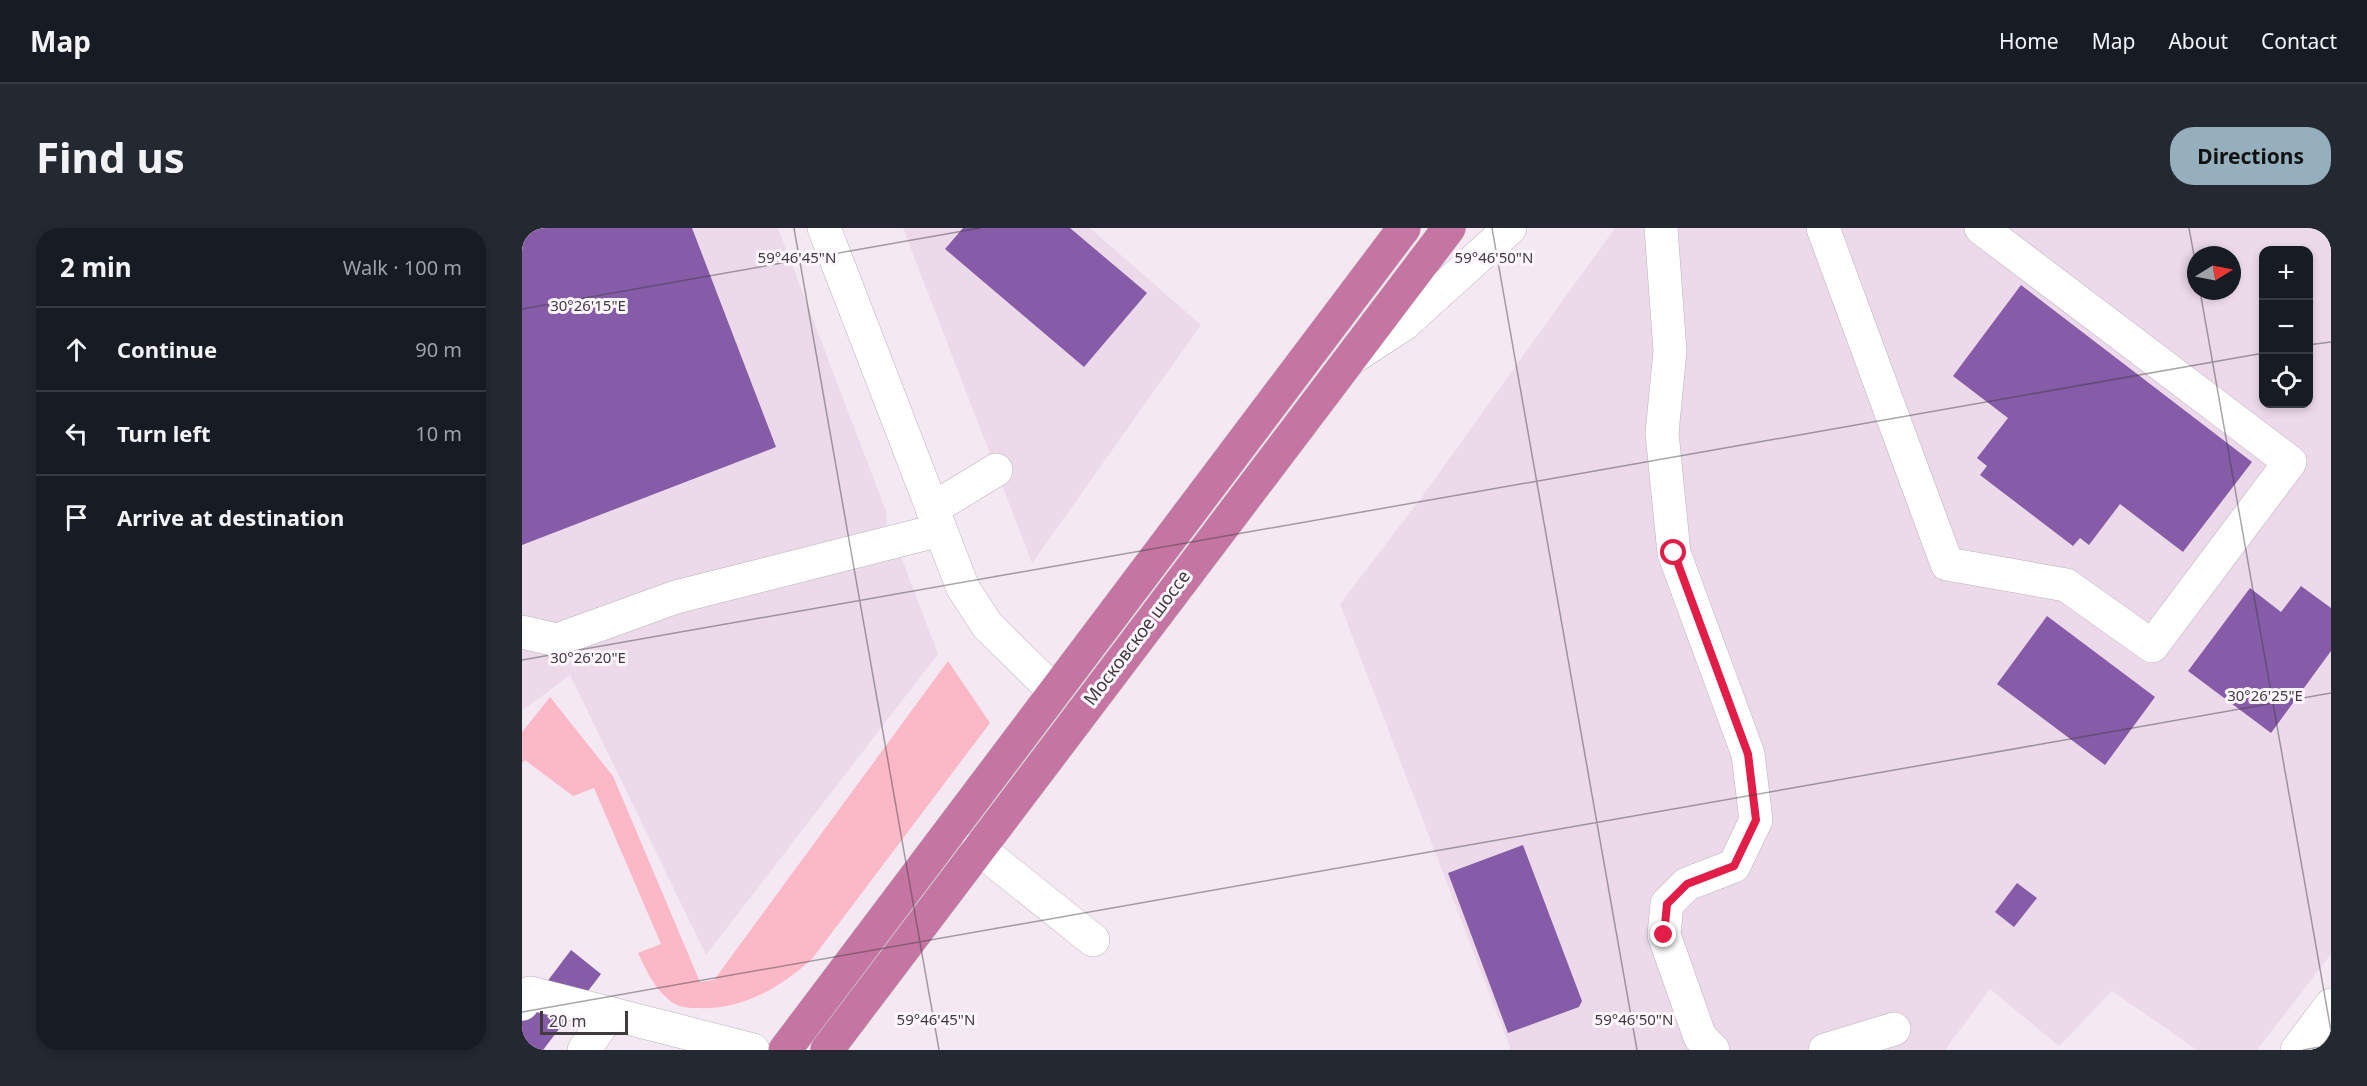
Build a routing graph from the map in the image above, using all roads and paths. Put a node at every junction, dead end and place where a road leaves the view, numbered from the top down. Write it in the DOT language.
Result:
graph roads {
  1 [pos="824,228"];
  2 [pos="1404,228"];
  3 [pos="1449,228"];
  4 [pos="1510,228"];
  5 [pos="1661,228"];
  6 [pos="1823,228"];
  7 [pos="1981,228"];
  8 [pos="1348,361"];
  9 [pos="996,470"];
  10 [pos="936,519"];
  11 [pos="522,632"];
  12 [pos="1055,692"];
  13 [pos="978,848"];
  14 [pos="1093,940"];
  15 [pos="522,1004"];
  16 [pos="2331,1005"];
  17 [pos="610,1013"];
  18 [pos="1894,1029"];
  19 [pos="584,1050"];
  20 [pos="753,1050"];
  21 [pos="785,1050"];
  22 [pos="826,1050"];
  23 [pos="1713,1050"];
  24 [pos="1825,1050"];
  25 [pos="2297,1050"];
  1 -- 10 [label="street"];
  2 -- 12 [label="highway, Московское шоссе"];
  3 -- 8 [label="highway, Московское шоссе"];
  4 -- 8 [label="street"];
  5 -- 23 [label="street"];
  6 -- 7 [label="street"];
  8 -- 13 [label="highway, Московское шоссе"];
  9 -- 10 [label="street"];
  10 -- 11 [label="street"];
  10 -- 12 [label="street"];
  12 -- 21 [label="highway, Московское шоссе"];
  13 -- 14 [label="street"];
  13 -- 22 [label="highway, Московское шоссе"];
  15 -- 17 [label="street"];
  16 -- 25 [label="street"];
  17 -- 19 [label="street"];
  17 -- 20 [label="street"];
  18 -- 24 [label="street"];
}
